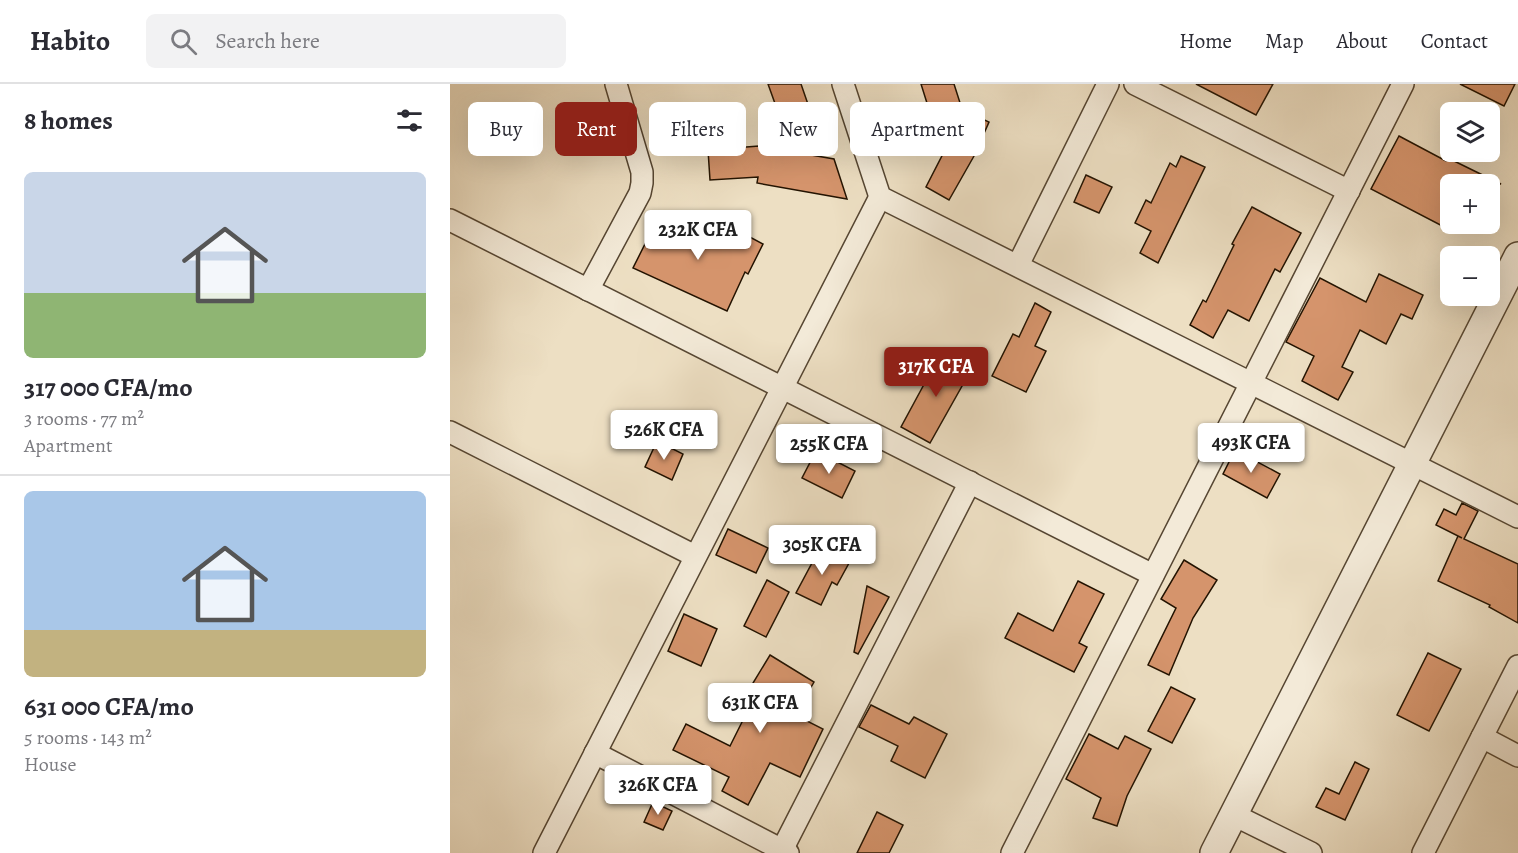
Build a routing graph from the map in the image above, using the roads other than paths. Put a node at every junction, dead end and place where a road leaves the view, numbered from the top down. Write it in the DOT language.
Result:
graph roads {
  1 [pos="616,84"];
  2 [pos="843,84"];
  3 [pos="1108,84"];
  4 [pos="1135,84"];
  5 [pos="1403,84"];
  6 [pos="1163,90"];
  7 [pos="1349,191"];
  8 [pos="880,196"];
  9 [pos="450,220"];
  10 [pos="1518,256"];
  11 [pos="1018,266"];
  12 [pos="588,290"];
  13 [pos="1251,383"];
  14 [pos="782,387"];
  15 [pos="450,432"];
  16 [pos="1412,464"];
  17 [pos="970,482"];
  18 [pos="1518,517"];
  19 [pos="695,556"];
  20 [pos="1153,575"];
  21 [pos="1518,666"];
  22 [pos="1482,737"];
  23 [pos="595,753"];
  24 [pos="1518,756"];
  25 [pos="1234,815"];
  26 [pos="785,852"];
  27 [pos="544,853"];
  28 [pos="1012,853"];
  29 [pos="1214,853"];
  30 [pos="1311,853"];
  31 [pos="1423,853"];
  1 -- 12 [label="street"];
  2 -- 8 [label="street"];
  3 -- 11 [label="street"];
  4 -- 6 [label="street"];
  5 -- 7 [label="street"];
  6 -- 7 [label="street"];
  7 -- 13 [label="street"];
  8 -- 11 [label="street"];
  8 -- 14 [label="street"];
  9 -- 12 [label="street"];
  10 -- 16 [label="street"];
  11 -- 13 [label="street"];
  12 -- 14 [label="street"];
  13 -- 16 [label="street"];
  13 -- 20 [label="street"];
  14 -- 17 [label="street"];
  14 -- 19 [label="street"];
  15 -- 19 [label="street"];
  16 -- 18 [label="street"];
  16 -- 25 [label="street"];
  17 -- 20 [label="street"];
  17 -- 26 [label="street"];
  19 -- 23 [label="street"];
  20 -- 28 [label="street"];
  21 -- 22 [label="street"];
  22 -- 24 [label="street"];
  22 -- 31 [label="street"];
  23 -- 26 [label="street"];
  23 -- 27 [label="street"];
  25 -- 29 [label="street"];
  25 -- 30 [label="street"];
}
